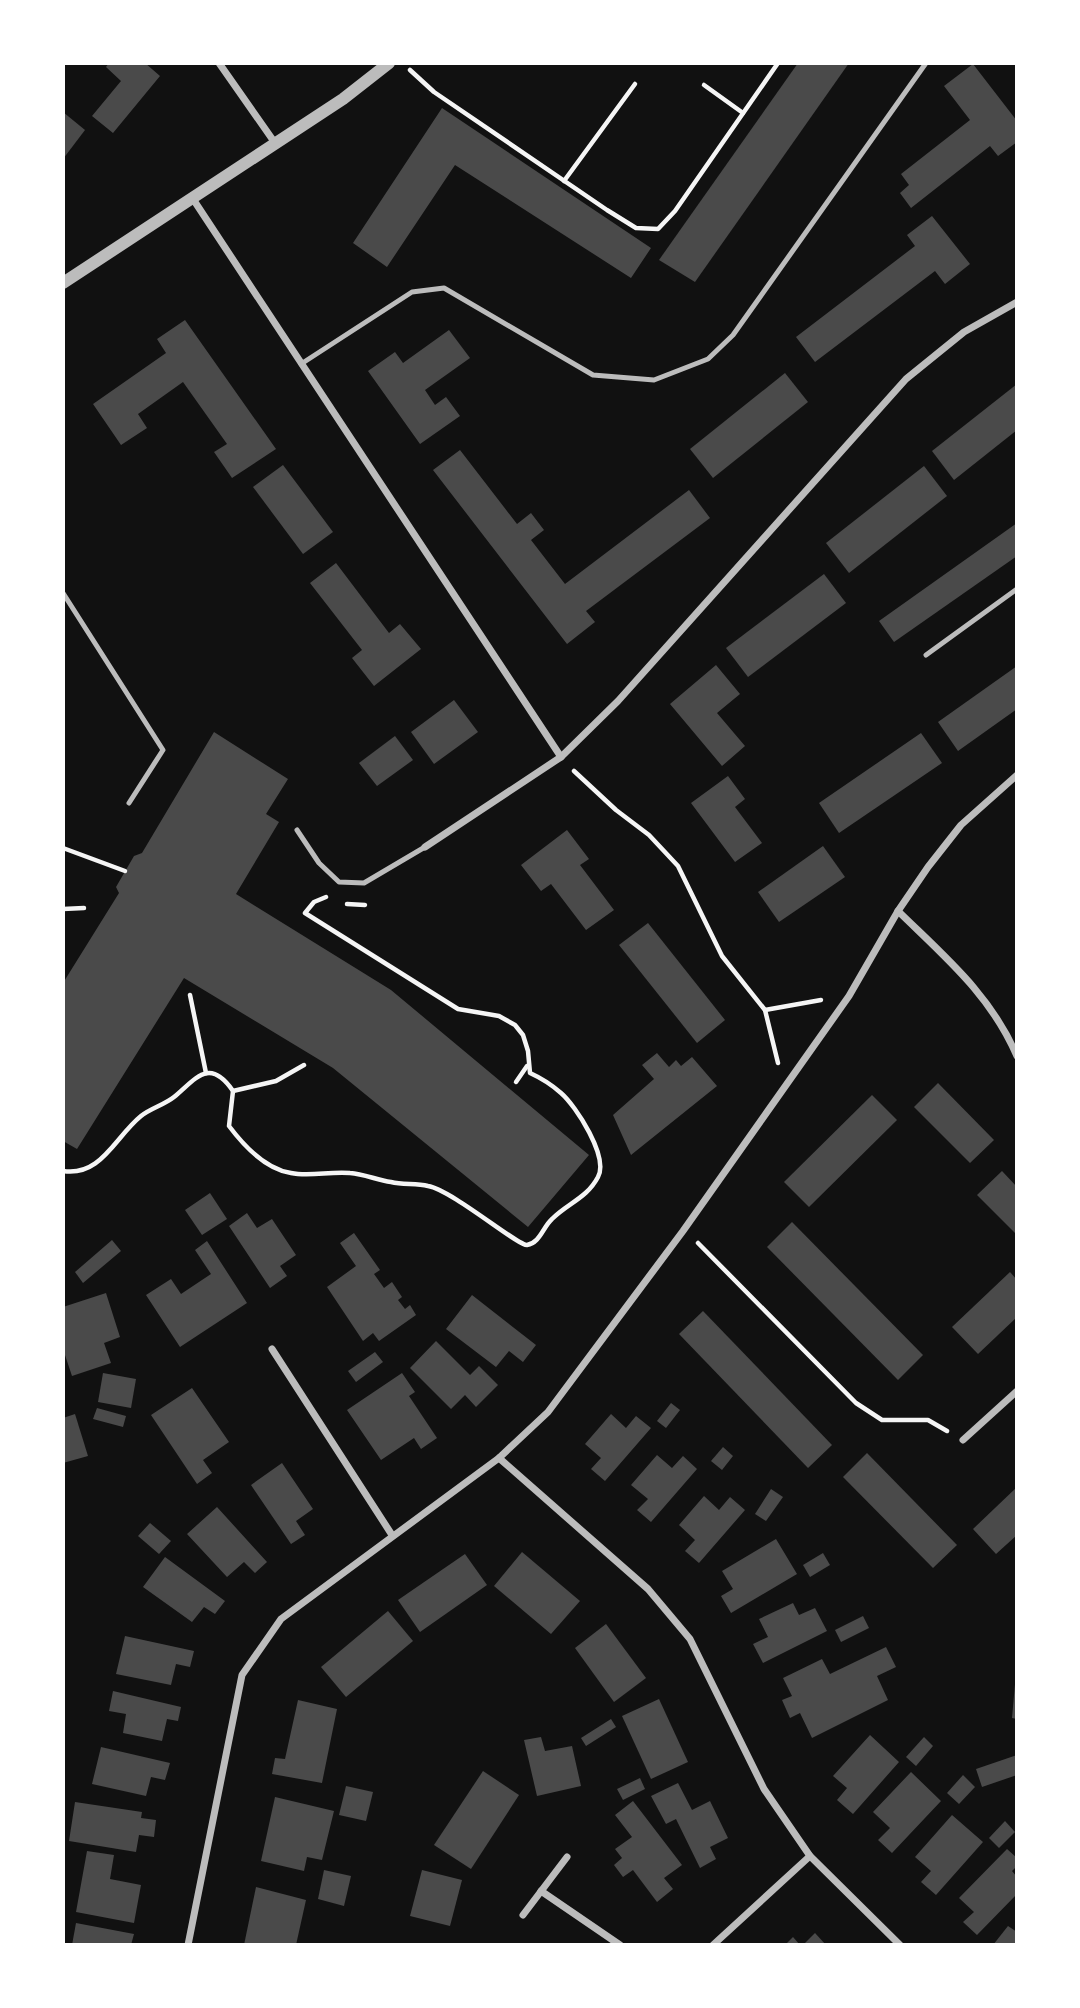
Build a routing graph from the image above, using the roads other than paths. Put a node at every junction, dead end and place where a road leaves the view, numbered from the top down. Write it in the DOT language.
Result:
graph roads {
  1 [pos="219,63"];
  2 [pos="389,63"];
  3 [pos="926,63"];
  4 [pos="275,143"];
  5 [pos="193,199"];
  6 [pos="63,283"];
  7 [pos="1017,302"];
  8 [pos="301,364"];
  9 [pos="1017,589"];
  10 [pos="63,593"];
  11 [pos="926,655"];
  12 [pos="561,757"];
  13 [pos="1017,775"];
  14 [pos="129,803"];
  15 [pos="297,830"];
  16 [pos="425,847"];
  17 [pos="898,911"];
  18 [pos="1017,1056"];
  19 [pos="272,1349"];
  20 [pos="1017,1391"];
  21 [pos="963,1440"];
  22 [pos="499,1458"];
  23 [pos="391,1535"];
  24 [pos="810,1856"];
  25 [pos="567,1857"];
  26 [pos="541,1891"];
  27 [pos="523,1914"];
  28 [pos="188,1945"];
  29 [pos="620,1945"];
  30 [pos="712,1945"];
  31 [pos="900,1945"];
  1 -- 4 [label="street"];
  2 -- 4 [label="street"];
  3 -- 8 [label="lane"];
  4 -- 5 [label="street"];
  5 -- 6 [label="street"];
  5 -- 8 [label="street"];
  7 -- 12 [label="street"];
  8 -- 12 [label="street"];
  9 -- 11 [label="lane"];
  10 -- 14 [label="lane"];
  12 -- 16 [label="street"];
  13 -- 17 [label="street"];
  15 -- 16 [label="lane"];
  17 -- 18 [label="street"];
  17 -- 22 [label="street"];
  19 -- 23 [label="street"];
  20 -- 21 [label="street"];
  22 -- 23 [label="street"];
  22 -- 24 [label="street"];
  23 -- 28 [label="street"];
  24 -- 30 [label="street"];
  24 -- 31 [label="street"];
  25 -- 26 [label="street"];
  26 -- 27 [label="street"];
  26 -- 29 [label="street"];
}
